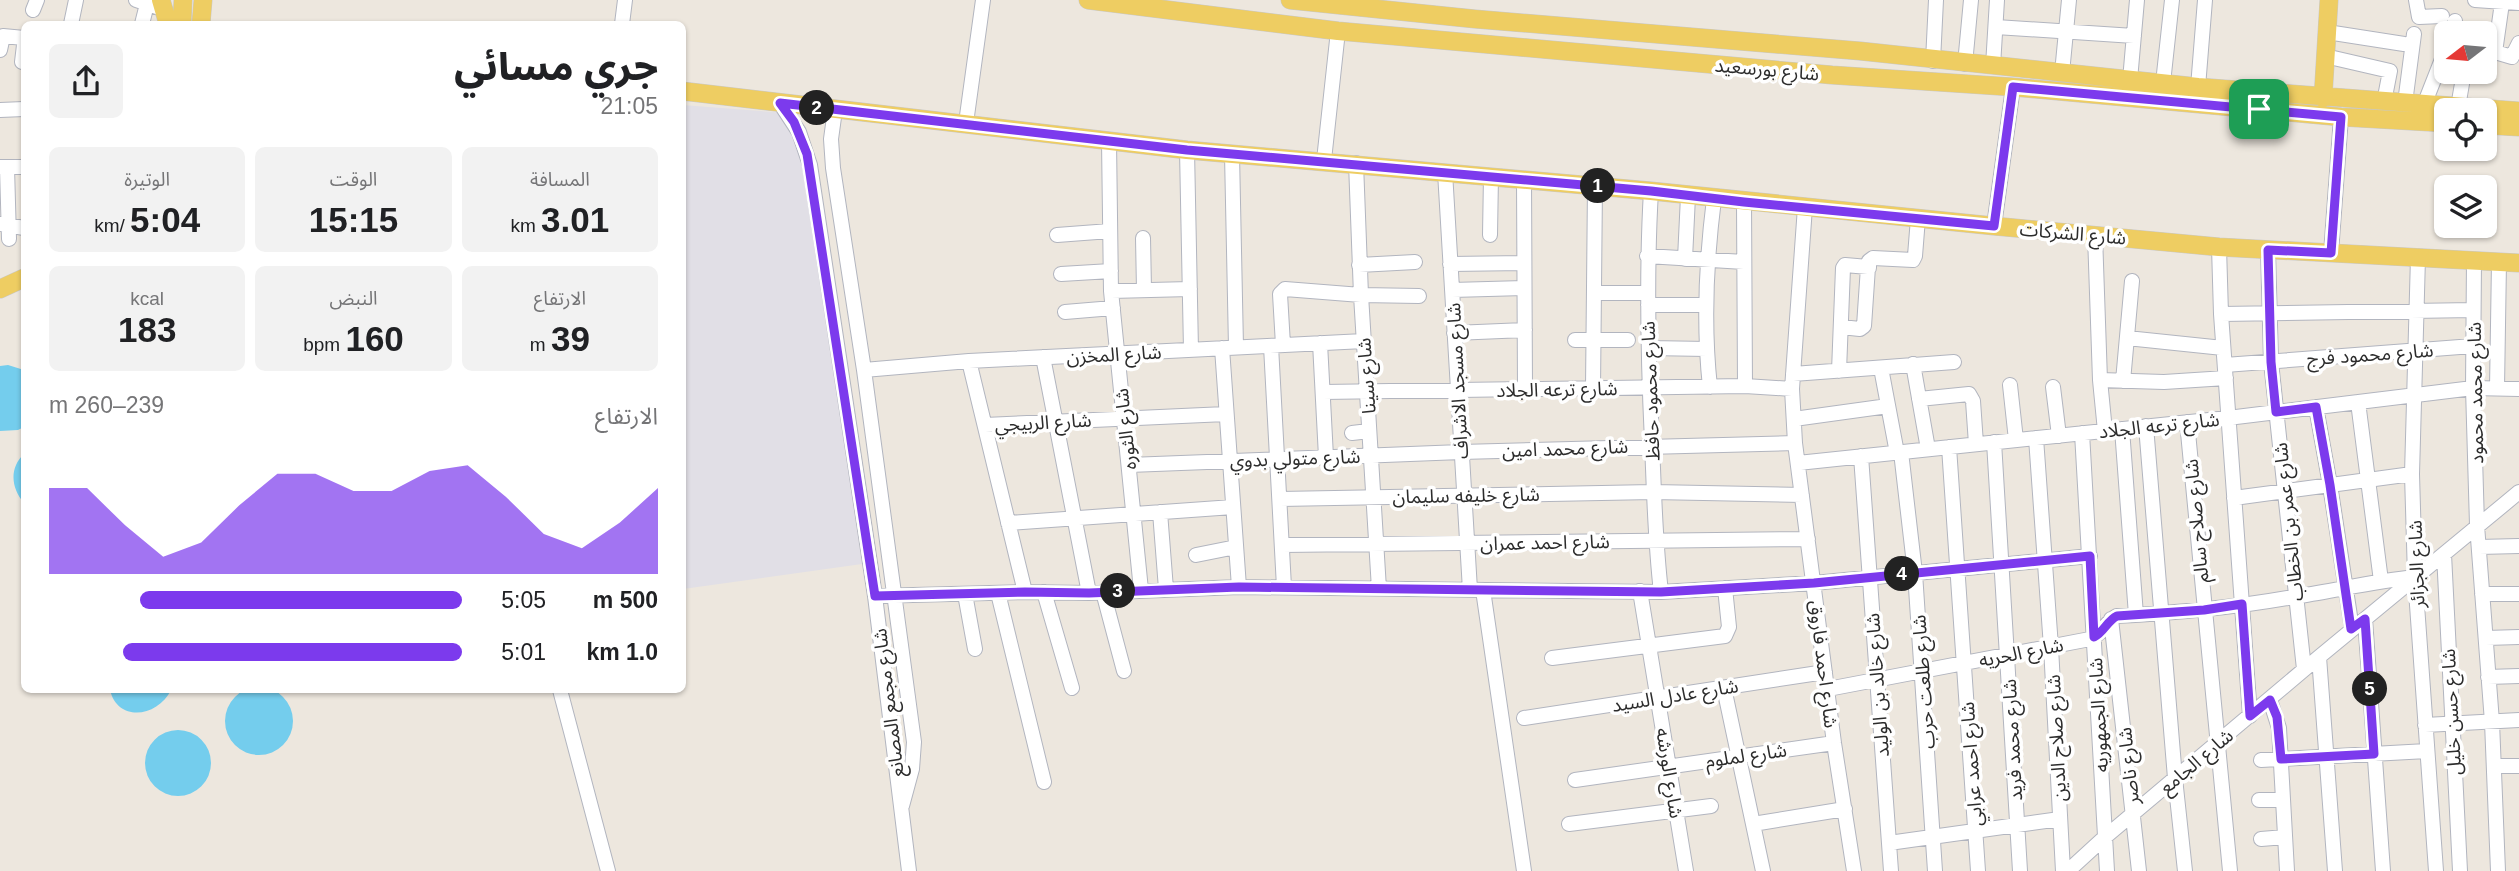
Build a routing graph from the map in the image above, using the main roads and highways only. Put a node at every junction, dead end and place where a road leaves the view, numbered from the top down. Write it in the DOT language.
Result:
graph roads {
  1 [pos="183,0"];
  2 [pos="1088,0"];
  3 [pos="1290,0"];
  4 [pos="2329,0"];
  5 [pos="182,21"];
  6 [pos="1828,49"];
  7 [pos="1860,51"];
  8 [pos="1832,75"];
  9 [pos="1865,77"];
  10 [pos="686,91"];
  11 [pos="2323,97"];
  12 [pos="2519,111"];
  13 [pos="2434,122"];
  14 [pos="2497,126"];
  15 [pos="2519,127"];
  16 [pos="2519,263"];
  17 [pos="21,279"];
  18 [pos="0,289"];
  1 -- 5 [label="main road"];
  2 -- 8 [label="main road, شارع بورسعيد"];
  3 -- 6 [label="main road, شارع بورسعيد"];
  4 -- 11 [label="main road"];
  6 -- 7 [label="main road, شارع بورسعيد"];
  6 -- 8 [label="main road"];
  7 -- 9 [label="main road"];
  7 -- 11 [label="main road, شارع بورسعيد"];
  8 -- 9 [label="main road, شارع بورسعيد"];
  9 -- 13 [label="main road, شارع بورسعيد"];
  10 -- 16 [label="main road, شارع الشركات"];
  11 -- 12 [label="main road, شارع بورسعيد"];
  14 -- 15 [label="main road"];
  17 -- 18 [label="main road"];
}
